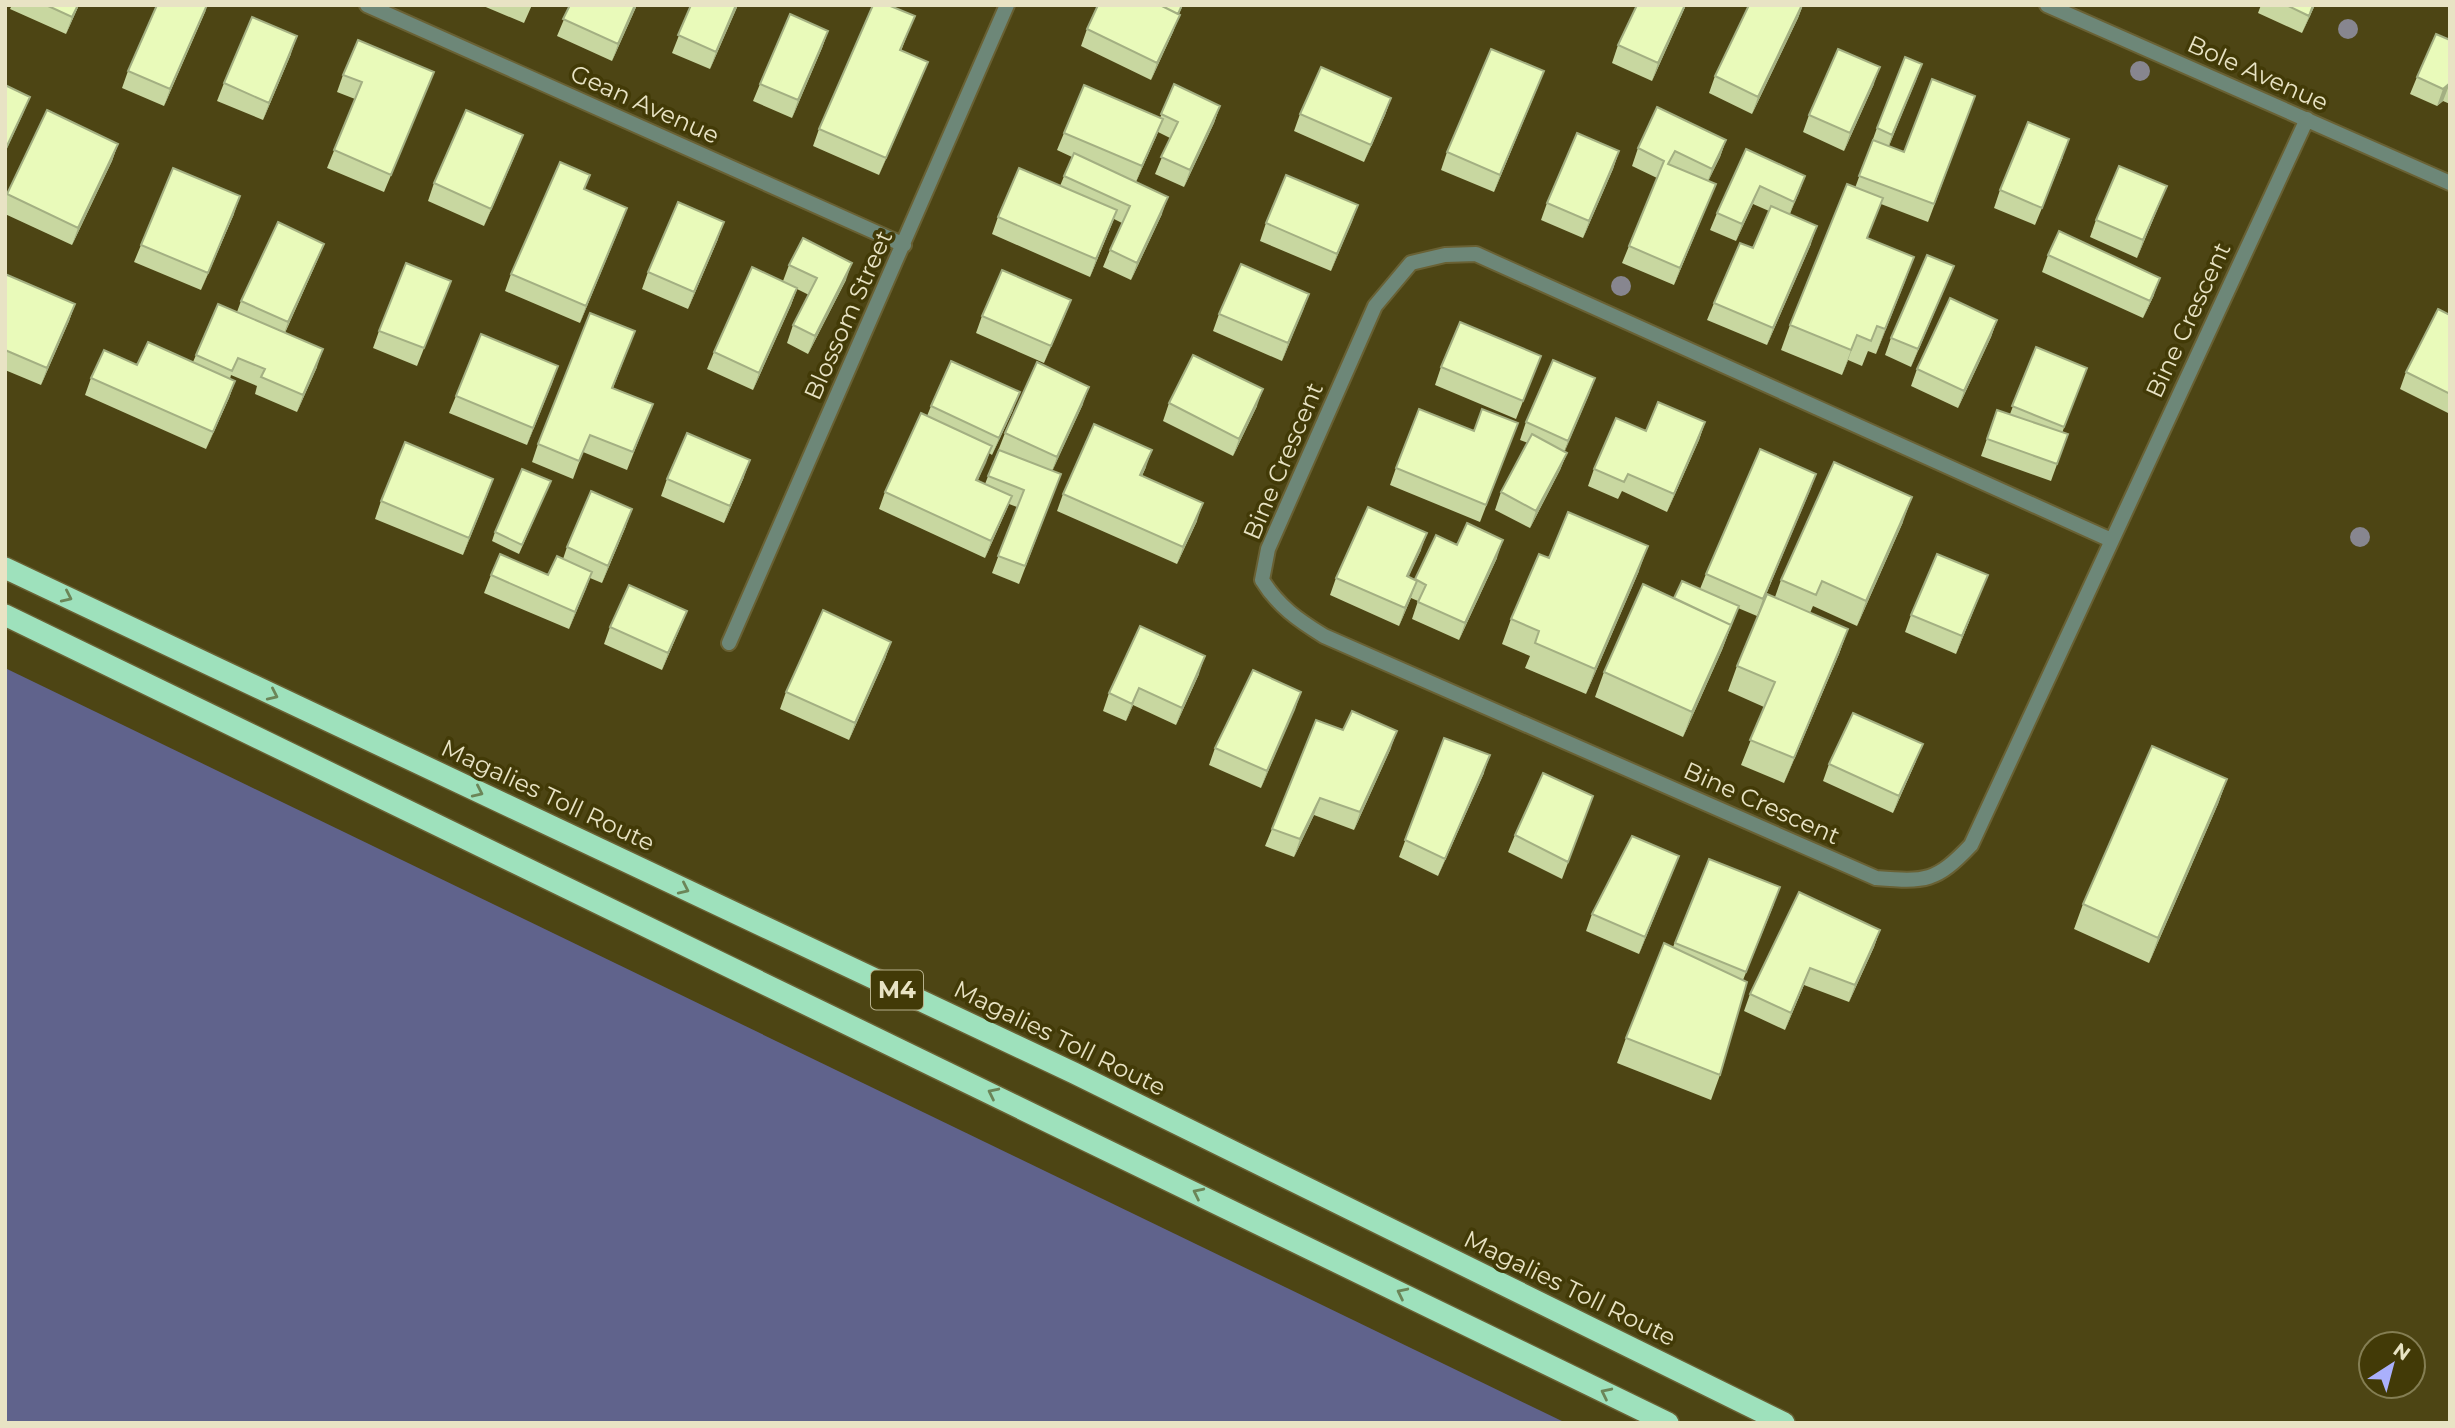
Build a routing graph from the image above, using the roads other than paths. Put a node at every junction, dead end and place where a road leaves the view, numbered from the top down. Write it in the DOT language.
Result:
graph roads {
  1 [pos="367,5"];
  2 [pos="1007,5"];
  3 [pos="2047,5"];
  4 [pos="2307,120"];
  5 [pos="2450,183"];
  6 [pos="904,245"];
  7 [pos="2111,540"];
  8 [pos="5,568"];
  9 [pos="5,615"];
  10 [pos="729,643"];
  11 [pos="1668,1423"];
  12 [pos="1784,1423"];
  1 -- 6 [label="street, Gean Avenue"];
  2 -- 6 [label="street, Blossom Street"];
  3 -- 4 [label="street, Bole Avenue"];
  4 -- 5 [label="street, Bole Avenue"];
  4 -- 7 [label="street, Bine Crescent"];
  6 -- 10 [label="street, Blossom Street"];
  7 -- 7 [label="street, Bine Crescent"];
  8 -- 12 [label="highway, Magalies Toll Route / M4, one-way"];
  11 -- 9 [label="highway, M4, one-way"];
}
